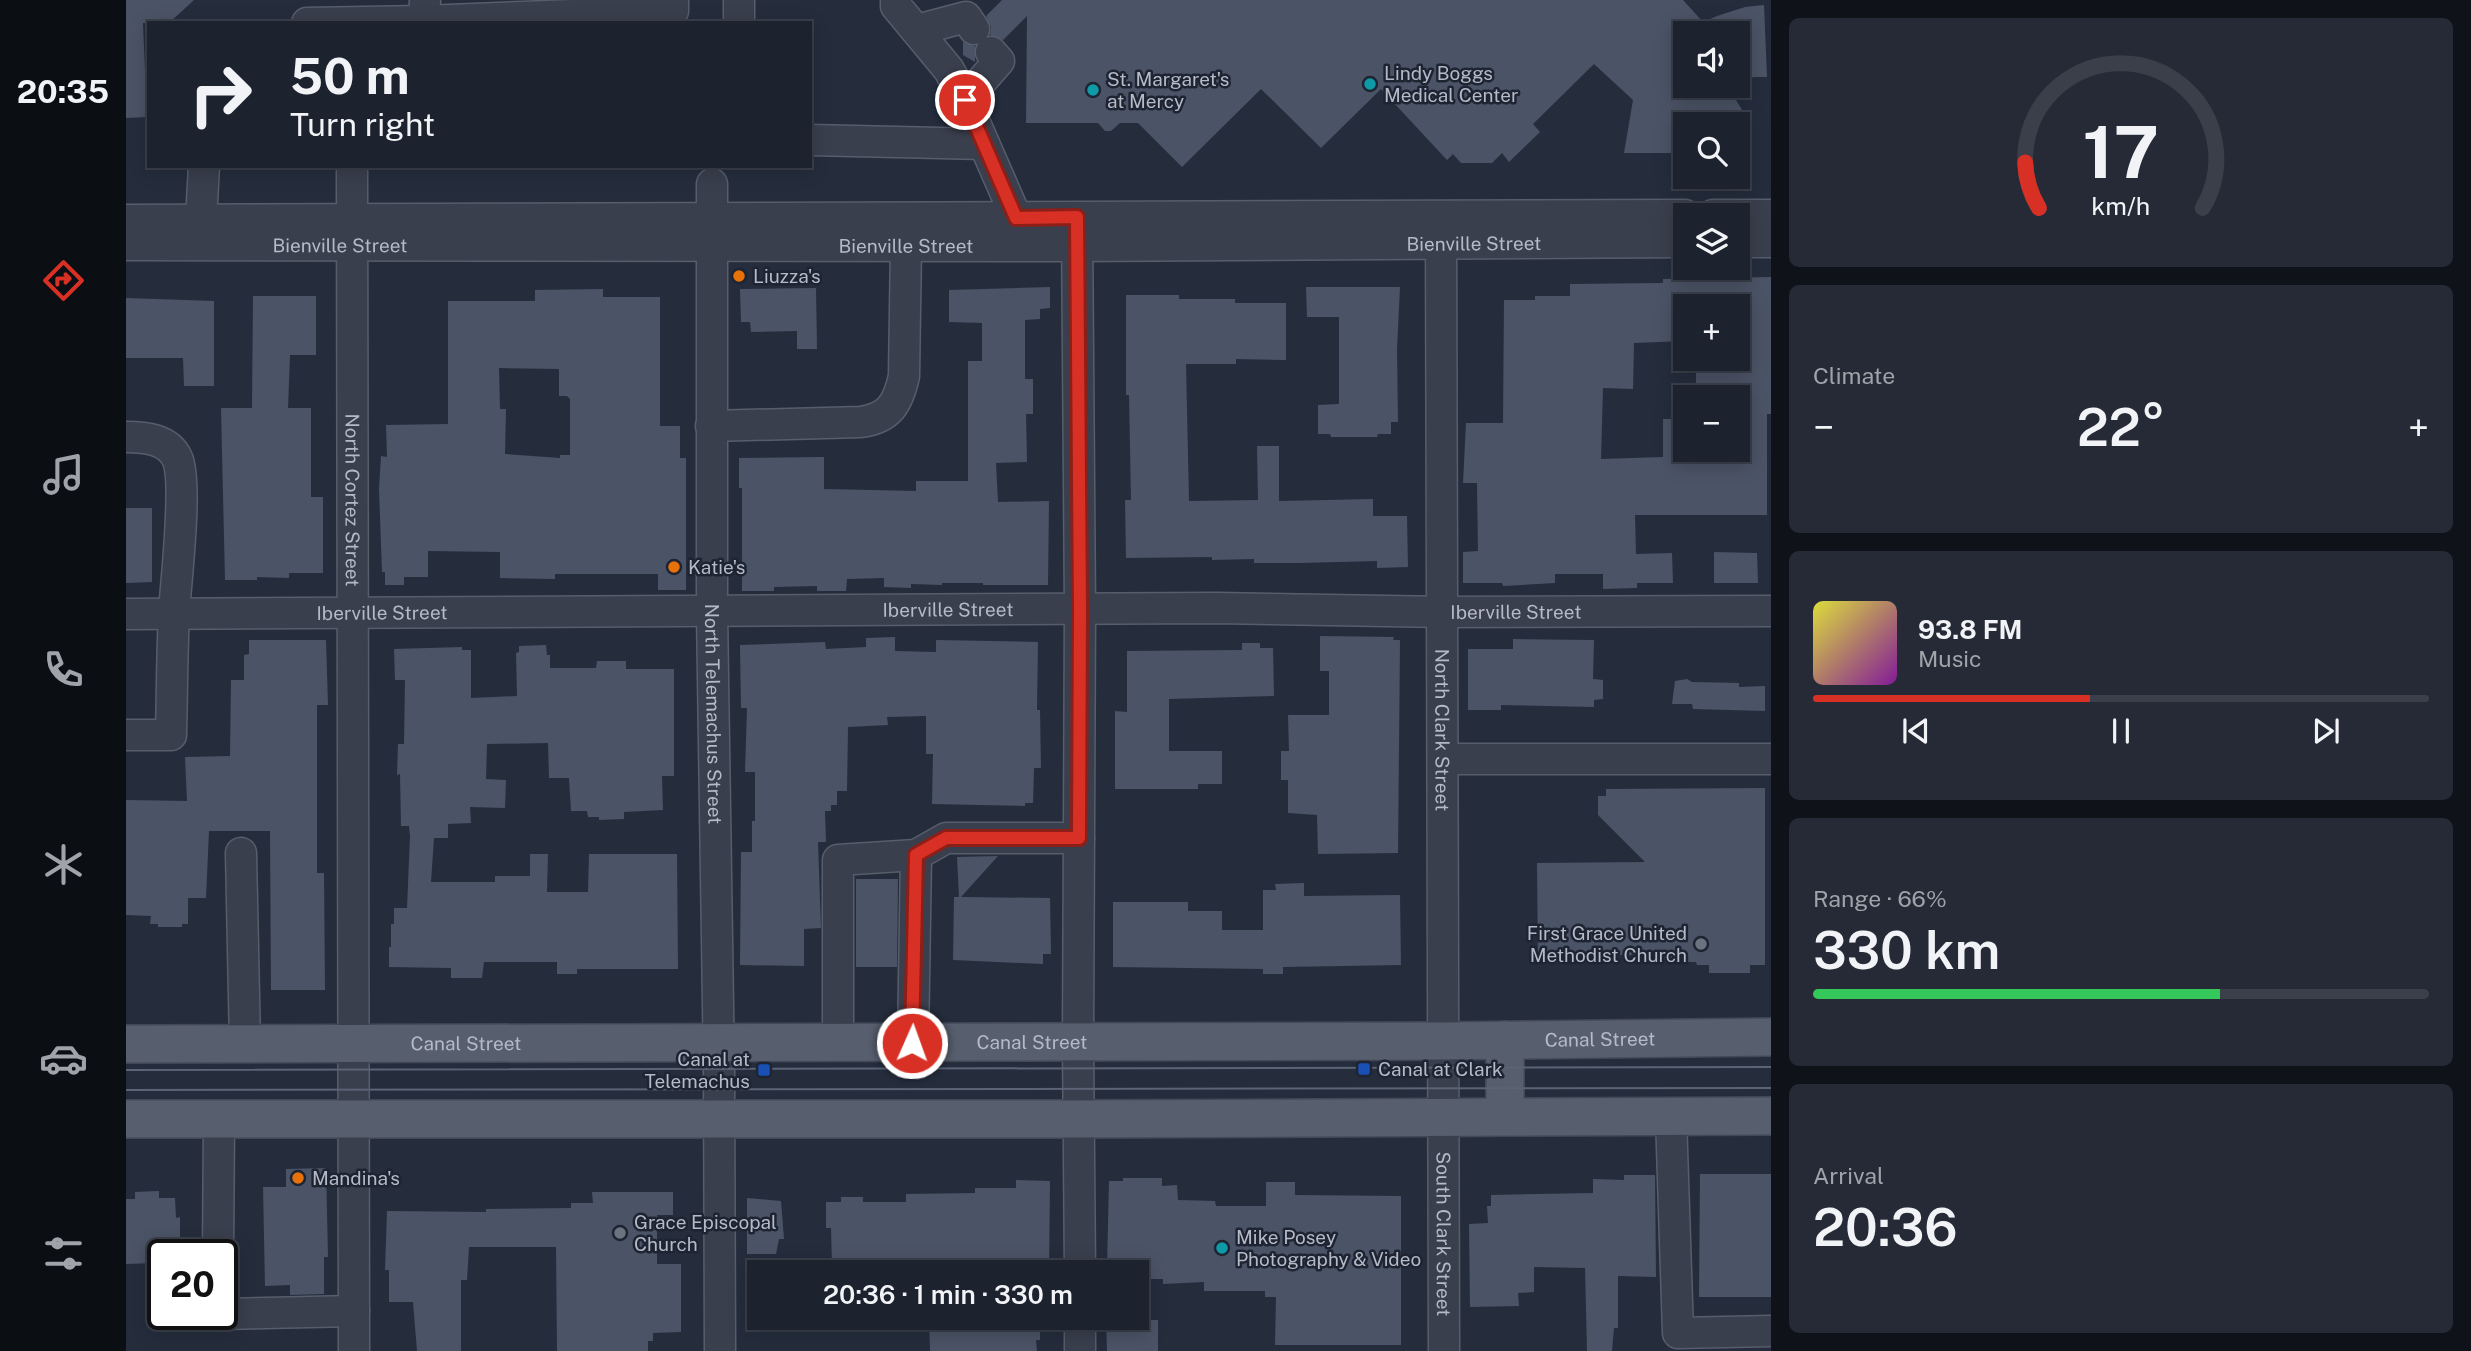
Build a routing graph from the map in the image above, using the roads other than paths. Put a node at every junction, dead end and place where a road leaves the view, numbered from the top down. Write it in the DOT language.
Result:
graph roads {
  1 [pos="673,0"];
  2 [pos="739,0"];
  3 [pos="896,0"];
  4 [pos="424,10"];
  5 [pos="352,14"];
  6 [pos="317,21"];
  7 [pos="739,21"];
  8 [pos="917,30"];
  9 [pos="965,100"];
  10 [pos="812,140"];
  11 [pos="984,144"];
  12 [pos="204,168"];
  13 [pos="352,168"];
  14 [pos="712,184"];
  15 [pos="1750,215"];
  16 [pos="1771,215"];
  17 [pos="1673,216"];
  18 [pos="1016,218"];
  19 [pos="126,220"];
  20 [pos="201,220"];
  21 [pos="1441,230"];
  22 [pos="711,231"];
  23 [pos="1077,231"];
  24 [pos="352,233"];
  25 [pos="1673,241"];
  26 [pos="1750,242"];
  27 [pos="1771,242"];
  28 [pos="126,245"];
  29 [pos="906,245"];
  30 [pos="711,426"];
  31 [pos="126,437"];
  32 [pos="1080,610"];
  33 [pos="1771,611"];
  34 [pos="712,612"];
  35 [pos="1444,612"];
  36 [pos="126,614"];
  37 [pos="174,614"];
  38 [pos="352,614"];
  39 [pos="126,735"];
  40 [pos="1443,759"];
  41 [pos="1771,759"];
  42 [pos="1079,838"];
  43 [pos="241,853"];
  44 [pos="916,855"];
  45 [pos="1771,1037"];
  46 [pos="1505,1040"];
  47 [pos="1442,1041"];
  48 [pos="1078,1042"];
  49 [pos="719,1043"];
  50 [pos="838,1043"];
  51 [pos="912,1043"];
  52 [pos="126,1044"];
  53 [pos="245,1044"];
  54 [pos="353,1044"];
  55 [pos="1771,1116"];
  56 [pos="1443,1117"];
  57 [pos="1505,1117"];
  58 [pos="1671,1117"];
  59 [pos="126,1119"];
  60 [pos="219,1119"];
  61 [pos="353,1119"];
  62 [pos="1079,1119"];
  63 [pos="720,1120"];
  64 [pos="218,1239"];
  65 [pos="1080,1260"];
  66 [pos="354,1311"];
  67 [pos="238,1314"];
  68 [pos="1080,1330"];
  69 [pos="1771,1331"];
  70 [pos="354,1351"];
  71 [pos="720,1351"];
  72 [pos="1080,1351"];
  73 [pos="1444,1351"];
  1 -- 4 [label="street"];
  2 -- 7 [label="street"];
  3 -- 8 [label="street"];
  4 -- 5 [label="street"];
  5 -- 6 [label="street"];
  8 -- 9 [label="street"];
  8 -- 9 [label="street"];
  9 -- 11 [label="street"];
  10 -- 11 [label="street"];
  11 -- 18 [label="street"];
  12 -- 20 [label="street"];
  13 -- 24 [label="street, North Cortez Street"];
  14 -- 22 [label="street, North Telemachus Street"];
  15 -- 16 [label="street"];
  17 -- 21 [label="street, Bienville Street"];
  18 -- 22 [label="street, Bienville Street"];
  18 -- 23 [label="street, Bienville Street"];
  19 -- 20 [label="street, Bienville Street"];
  20 -- 24 [label="street, Bienville Street"];
  21 -- 23 [label="street, Bienville Street"];
  21 -- 25 [label="street, Bienville Street"];
  21 -- 35 [label="street, North Clark Street"];
  22 -- 24 [label="street, Bienville Street"];
  22 -- 29 [label="street, Bienville Street"];
  22 -- 30 [label="street, North Telemachus Street"];
  23 -- 29 [label="street, Bienville Street"];
  23 -- 32 [label="street"];
  24 -- 28 [label="street, Bienville Street"];
  24 -- 38 [label="street, North Cortez Street"];
  26 -- 27 [label="street"];
  29 -- 30 [label="street"];
  30 -- 34 [label="street, North Telemachus Street"];
  31 -- 37 [label="street"];
  32 -- 34 [label="street, Iberville Street"];
  32 -- 35 [label="street, Iberville Street"];
  32 -- 42 [label="street"];
  33 -- 35 [label="street, Iberville Street"];
  34 -- 38 [label="street, Iberville Street"];
  34 -- 49 [label="street, North Telemachus Street"];
  35 -- 40 [label="street, North Clark Street"];
  36 -- 37 [label="street, Iberville Street"];
  37 -- 38 [label="street, Iberville Street"];
  37 -- 39 [label="street"];
  38 -- 54 [label="street, North Cortez Street"];
  40 -- 41 [label="street"];
  40 -- 47 [label="street, North Clark Street"];
  42 -- 44 [label="street"];
  42 -- 48 [label="street"];
  43 -- 53 [label="street"];
  44 -- 50 [label="street"];
  44 -- 51 [label="street"];
  45 -- 46 [label="main road, Canal Street"];
  46 -- 47 [label="main road, Canal Street"];
  46 -- 57 [label="main road"];
  47 -- 48 [label="main road, Canal Street"];
  47 -- 56 [label="street, North Clark Street"];
  48 -- 51 [label="main road, Canal Street"];
  48 -- 62 [label="street"];
  49 -- 50 [label="main road, Canal Street"];
  49 -- 54 [label="main road, Canal Street"];
  49 -- 63 [label="street, North Telemachus Street"];
  50 -- 51 [label="main road, Canal Street"];
  52 -- 53 [label="main road, Canal Street"];
  53 -- 54 [label="main road, Canal Street"];
  54 -- 61 [label="street, North Cortez Street"];
  55 -- 58 [label="main road"];
  56 -- 57 [label="main road"];
  56 -- 62 [label="main road"];
  56 -- 73 [label="street, South Clark Street"];
  57 -- 58 [label="main road"];
  58 -- 69 [label="street"];
  59 -- 60 [label="main road"];
  60 -- 61 [label="main road"];
  60 -- 64 [label="street"];
  61 -- 63 [label="main road"];
  61 -- 66 [label="street, North Cortez Street"];
  62 -- 63 [label="main road"];
  62 -- 65 [label="street"];
  63 -- 71 [label="street, North Telemachus Street"];
  66 -- 67 [label="street"];
  66 -- 70 [label="street, North Cortez Street"];
  68 -- 72 [label="street"];
}
